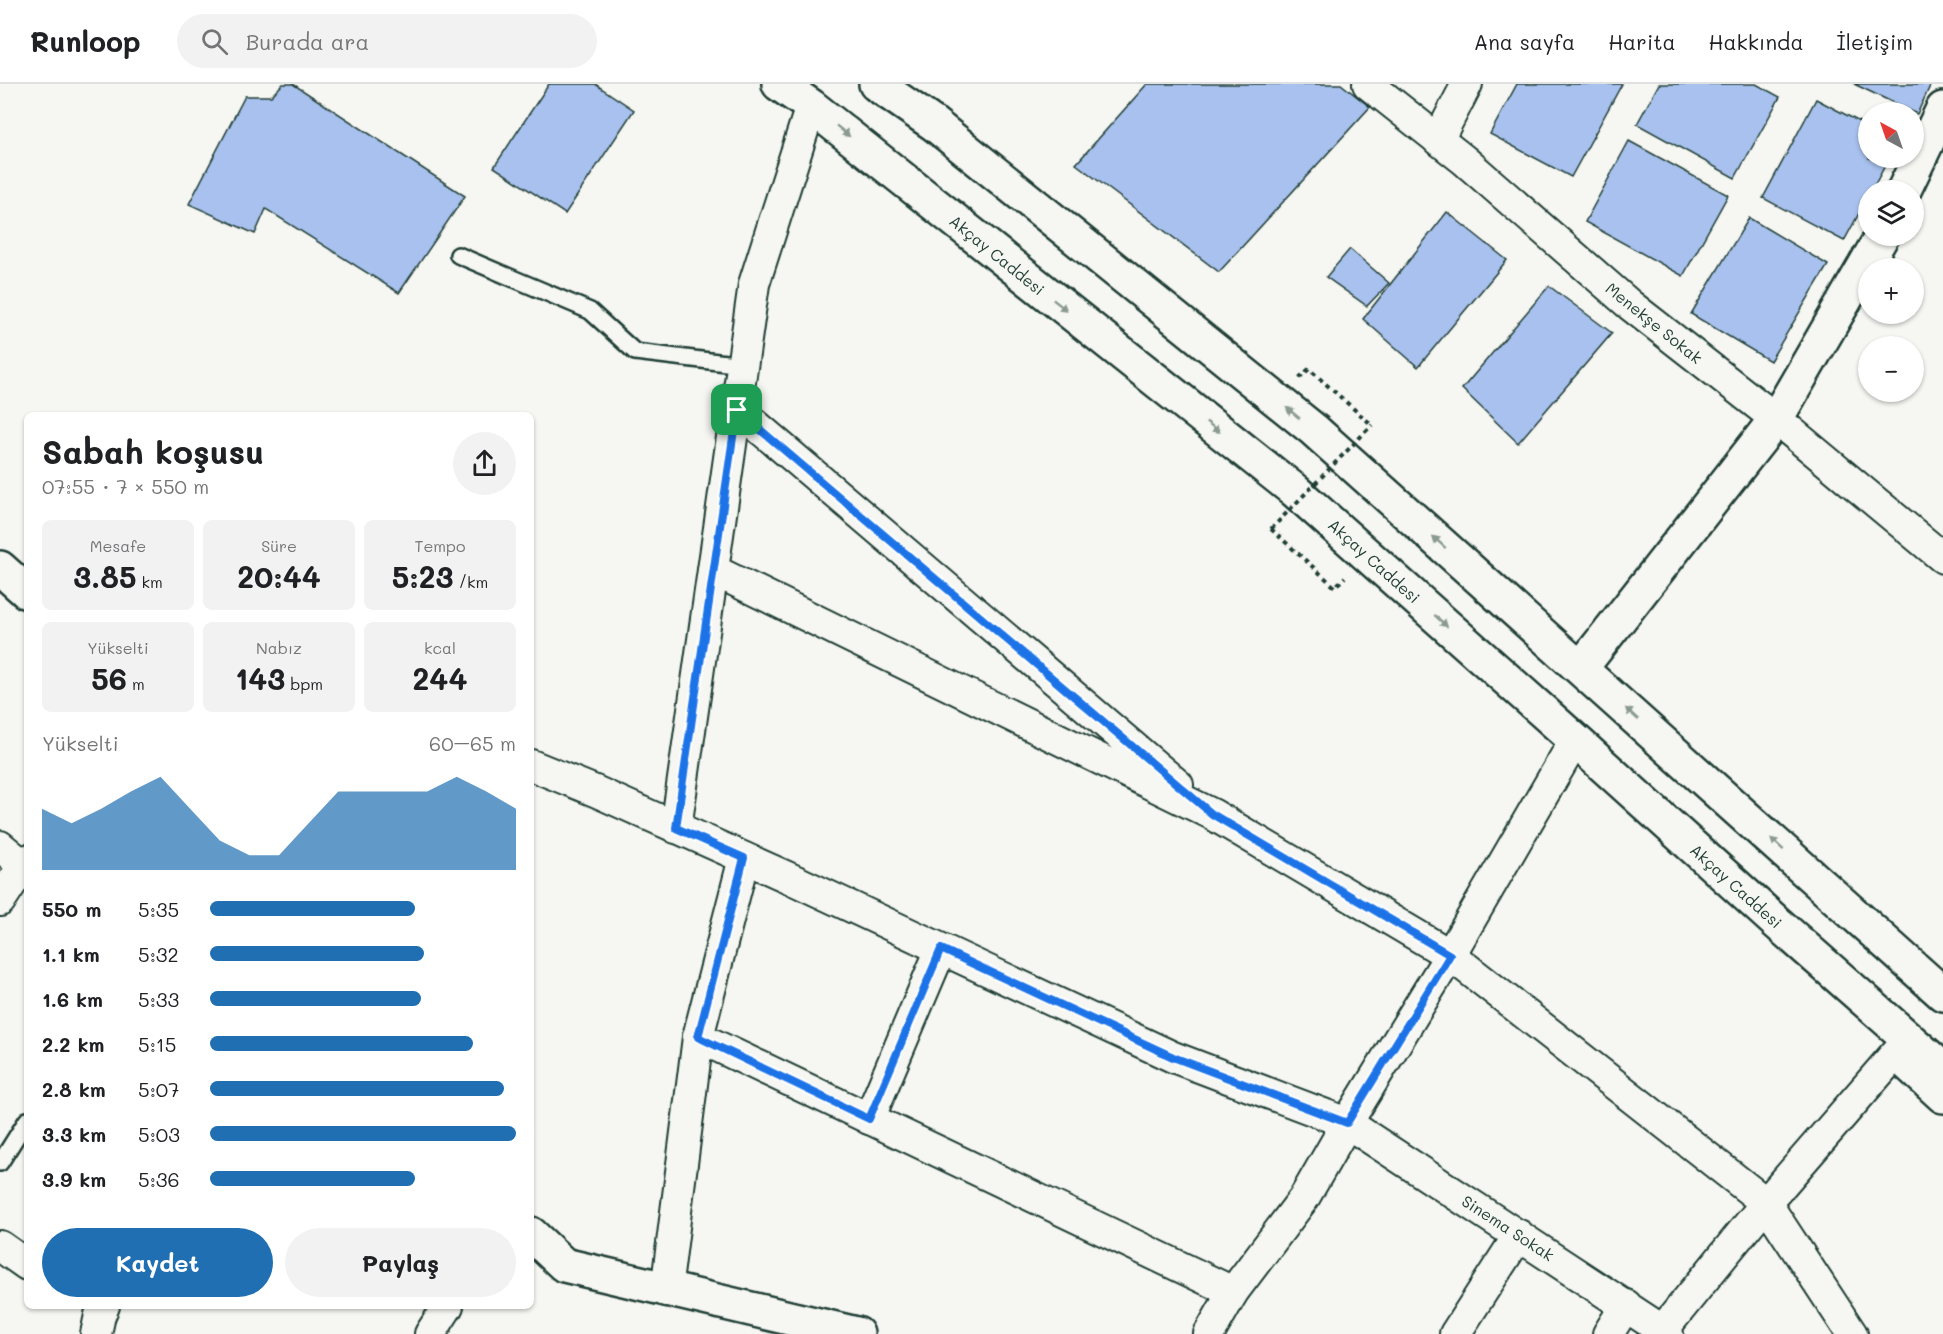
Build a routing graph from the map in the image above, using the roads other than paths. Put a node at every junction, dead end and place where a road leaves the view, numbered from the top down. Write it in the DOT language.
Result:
graph roads {
  1 [pos="779,84"];
  2 [pos="876,84"];
  3 [pos="1368,84"];
  4 [pos="1467,84"];
  5 [pos="811,106"];
  6 [pos="1943,109"];
  7 [pos="1438,140"];
  8 [pos="1909,180"];
  9 [pos="1876,246"];
  10 [pos="458,255"];
  11 [pos="743,365"];
  12 [pos="737,410"];
  13 [pos="1776,419"];
  14 [pos="1943,558"];
  15 [pos="0,568"];
  16 [pos="713,570"];
  17 [pos="24,589"];
  18 [pos="1581,668"];
  19 [pos="1575,740"];
  20 [pos="534,766"];
  21 [pos="1212,814"];
  22 [pos="676,828"];
  23 [pos="0,846"];
  24 [pos="744,858"];
  25 [pos="24,862"];
  26 [pos="24,865"];
  27 [pos="1821,883"];
  28 [pos="0,901"];
  29 [pos="1776,922"];
  30 [pos="941,949"];
  31 [pos="1450,955"];
  32 [pos="1943,972"];
  33 [pos="1943,994"];
  34 [pos="698,1037"];
  35 [pos="1896,1053"];
  36 [pos="1943,1069"];
  37 [pos="1943,1096"];
  38 [pos="869,1119"];
  39 [pos="1347,1123"];
  40 [pos="24,1125"];
  41 [pos="0,1163"];
  42 [pos="1766,1203"];
  43 [pos="1519,1235"];
  44 [pos="534,1237"];
  45 [pos="0,1246"];
  46 [pos="24,1262"];
  47 [pos="666,1291"];
  48 [pos="1233,1292"];
  49 [pos="1626,1305"];
  50 [pos="446,1309"];
  51 [pos="1665,1332"];
  52 [pos="430,1334"];
  53 [pos="857,1334"];
  54 [pos="1209,1334"];
  55 [pos="1455,1334"];
  56 [pos="1608,1334"];
  57 [pos="1852,1334"];
  1 -- 5 [label="main road, Akçay Caddesi"];
  18 -- 2 [label="main road, one-way"];
  3 -- 7 [label="street, Menekşe Sokak"];
  4 -- 7 [label="street"];
  5 -- 11 [label="street"];
  5 -- 19 [label="main road, Akçay Caddesi, one-way"];
  6 -- 8 [label="main road"];
  7 -- 13 [label="street, Menekşe Sokak"];
  9 -- 13 [label="main road"];
  10 -- 11 [label="lane"];
  11 -- 12 [label="street"];
  12 -- 16 [label="street"];
  12 -- 21 [label="street"];
  13 -- 14 [label="street, Menekşe Sokak"];
  13 -- 18 [label="main road"];
  15 -- 17 [label="main road"];
  16 -- 21 [label="street"];
  16 -- 22 [label="street"];
  27 -- 18 [label="main road, one-way"];
  19 -- 29 [label="main road, Akçay Caddesi"];
  19 -- 31 [label="street"];
  20 -- 22 [label="street, Sinema Sokak"];
  21 -- 31 [label="street"];
  22 -- 24 [label="street, Sinema Sokak"];
  23 -- 25 [label="street"];
  24 -- 30 [label="street, Sinema Sokak"];
  24 -- 34 [label="street"];
  26 -- 28 [label="street"];
  27 -- 32 [label="main road"];
  27 -- 33 [label="main road"];
  29 -- 35 [label="main road"];
  29 -- 36 [label="main road, Akçay Caddesi"];
  30 -- 38 [label="street"];
  30 -- 39 [label="street, Sinema Sokak"];
  31 -- 39 [label="street"];
  31 -- 42 [label="street"];
  34 -- 38 [label="street"];
  34 -- 47 [label="street"];
  35 -- 37 [label="main road"];
  35 -- 42 [label="street"];
  38 -- 48 [label="street"];
  39 -- 43 [label="street, Sinema Sokak"];
  39 -- 48 [label="street"];
  40 -- 41 [label="lane"];
  42 -- 51 [label="street"];
  42 -- 57 [label="street"];
  43 -- 49 [label="street, Sinema Sokak"];
  43 -- 55 [label="street"];
  44 -- 47 [label="main road"];
  45 -- 46 [label="street"];
  47 -- 53 [label="main road"];
  48 -- 54 [label="street"];
  49 -- 51 [label="street, Sinema Sokak"];
  49 -- 56 [label="street"];
  50 -- 52 [label="street"];
}
